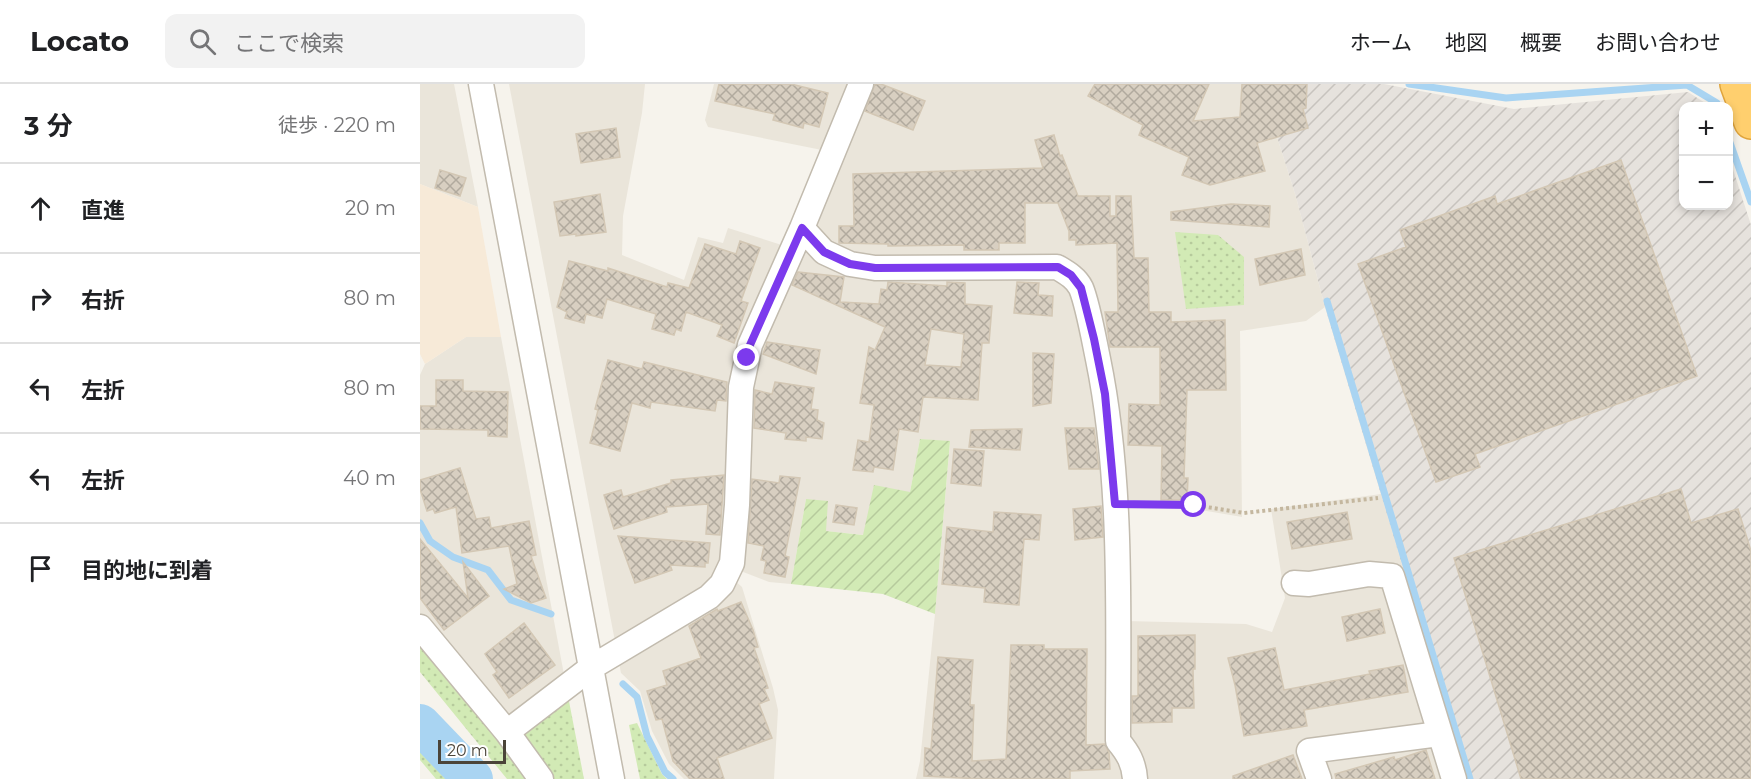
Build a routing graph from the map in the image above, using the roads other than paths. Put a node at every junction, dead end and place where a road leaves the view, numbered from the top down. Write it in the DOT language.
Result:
graph roads {
  1 [pos="481,84"];
  2 [pos="861,84"];
  3 [pos="1743,88"];
  4 [pos="1751,122"];
  5 [pos="802,228"];
  6 [pos="1294,583"];
  7 [pos="420,627"];
  8 [pos="592,667"];
  9 [pos="507,732"];
  10 [pos="1439,734"];
  11 [pos="542,779"];
  12 [pos="612,779"];
  13 [pos="1135,779"];
  14 [pos="1319,779"];
  15 [pos="1454,779"];
  1 -- 8 [label="street"];
  2 -- 5 [label="street"];
  3 -- 4 [label="highway"];
  5 -- 8 [label="street"];
  5 -- 13 [label="street"];
  6 -- 10 [label="street"];
  7 -- 9 [label="street"];
  8 -- 9 [label="street"];
  8 -- 12 [label="street"];
  9 -- 11 [label="street"];
  10 -- 14 [label="street"];
  10 -- 15 [label="street"];
}
